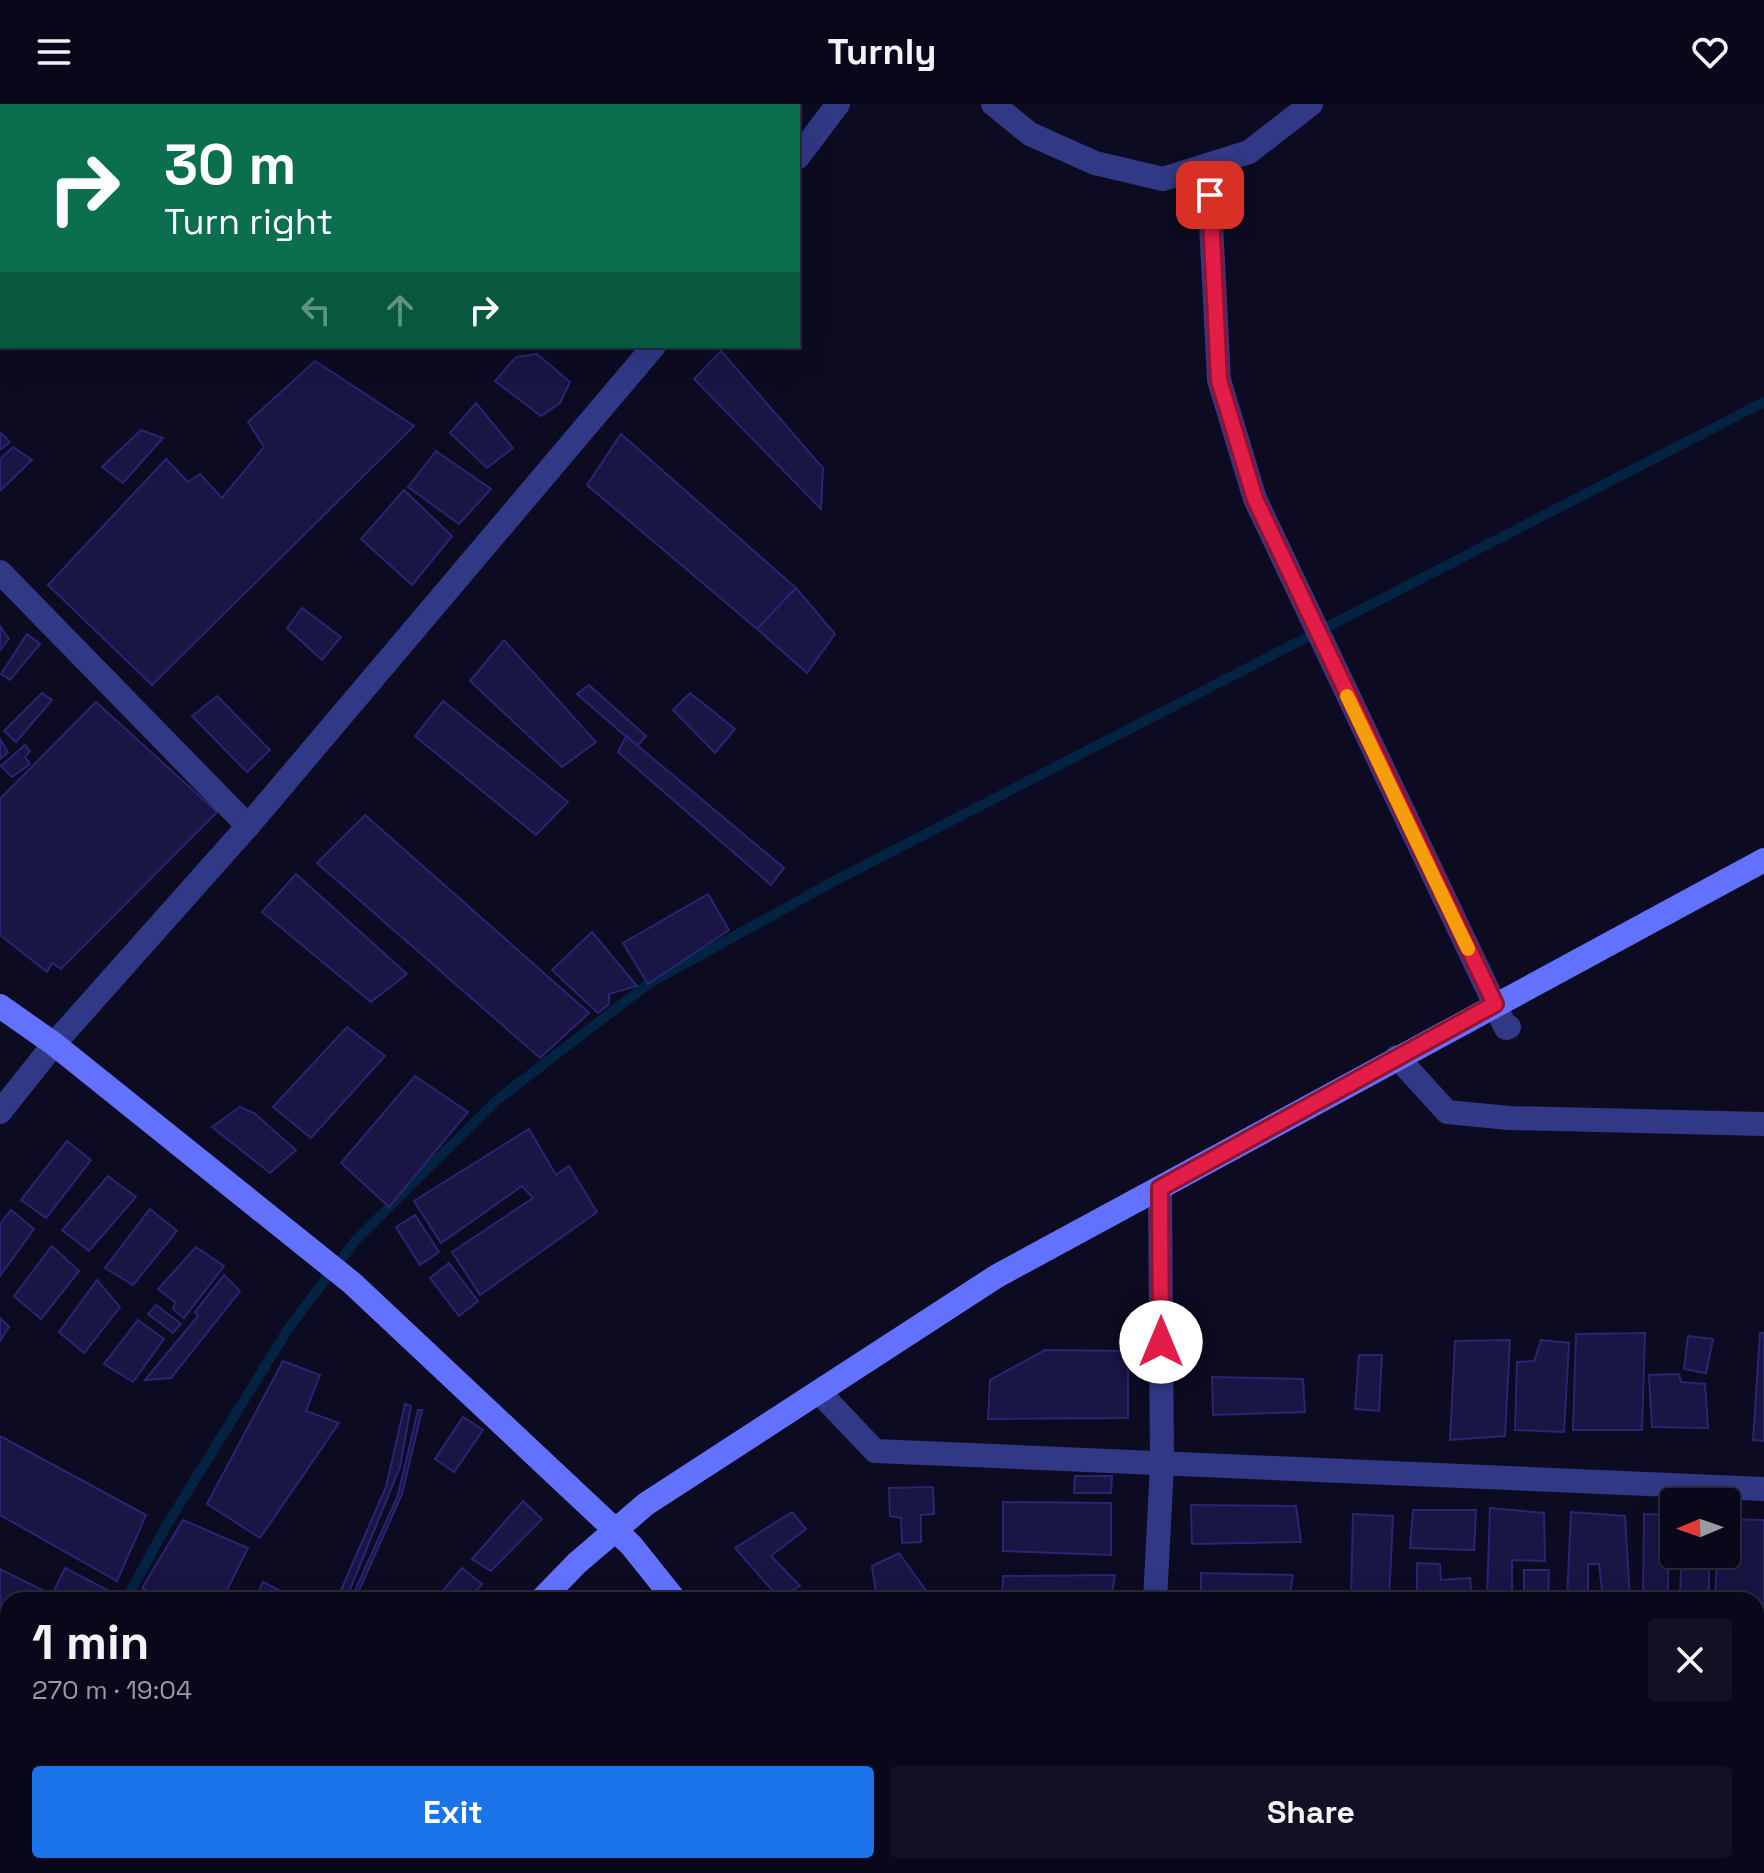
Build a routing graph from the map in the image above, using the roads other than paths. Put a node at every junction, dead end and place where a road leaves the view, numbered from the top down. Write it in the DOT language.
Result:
graph roads {
  1 [pos="838,104"];
  2 [pos="993,104"];
  3 [pos="1311,104"];
  4 [pos="800,154"];
  5 [pos="1208,165"];
  6 [pos="652,348"];
  7 [pos="0,572"];
  8 [pos="248,826"];
  9 [pos="1764,860"];
  10 [pos="1495,1004"];
  11 [pos="0,1006"];
  12 [pos="1509,1027"];
  13 [pos="54,1044"];
  14 [pos="1397,1057"];
  15 [pos="0,1112"];
  16 [pos="1764,1124"];
  17 [pos="1160,1188"];
  18 [pos="819,1392"];
  19 [pos="1162,1466"];
  20 [pos="1764,1489"];
  21 [pos="614,1531"];
  22 [pos="549,1592"];
  23 [pos="669,1592"];
  24 [pos="1155,1592"];
  1 -- 4 [label="street"];
  2 -- 5 [label="street"];
  3 -- 5 [label="street"];
  5 -- 10 [label="street"];
  6 -- 8 [label="street"];
  7 -- 8 [label="street"];
  8 -- 13 [label="street"];
  9 -- 10 [label="street"];
  10 -- 12 [label="street"];
  10 -- 14 [label="street"];
  11 -- 13 [label="street"];
  13 -- 15 [label="street"];
  13 -- 21 [label="street"];
  14 -- 16 [label="street"];
  14 -- 17 [label="street"];
  17 -- 18 [label="street"];
  17 -- 19 [label="street"];
  18 -- 19 [label="street"];
  18 -- 21 [label="street"];
  19 -- 20 [label="street"];
  19 -- 24 [label="street"];
  21 -- 22 [label="street"];
  21 -- 23 [label="street"];
}
